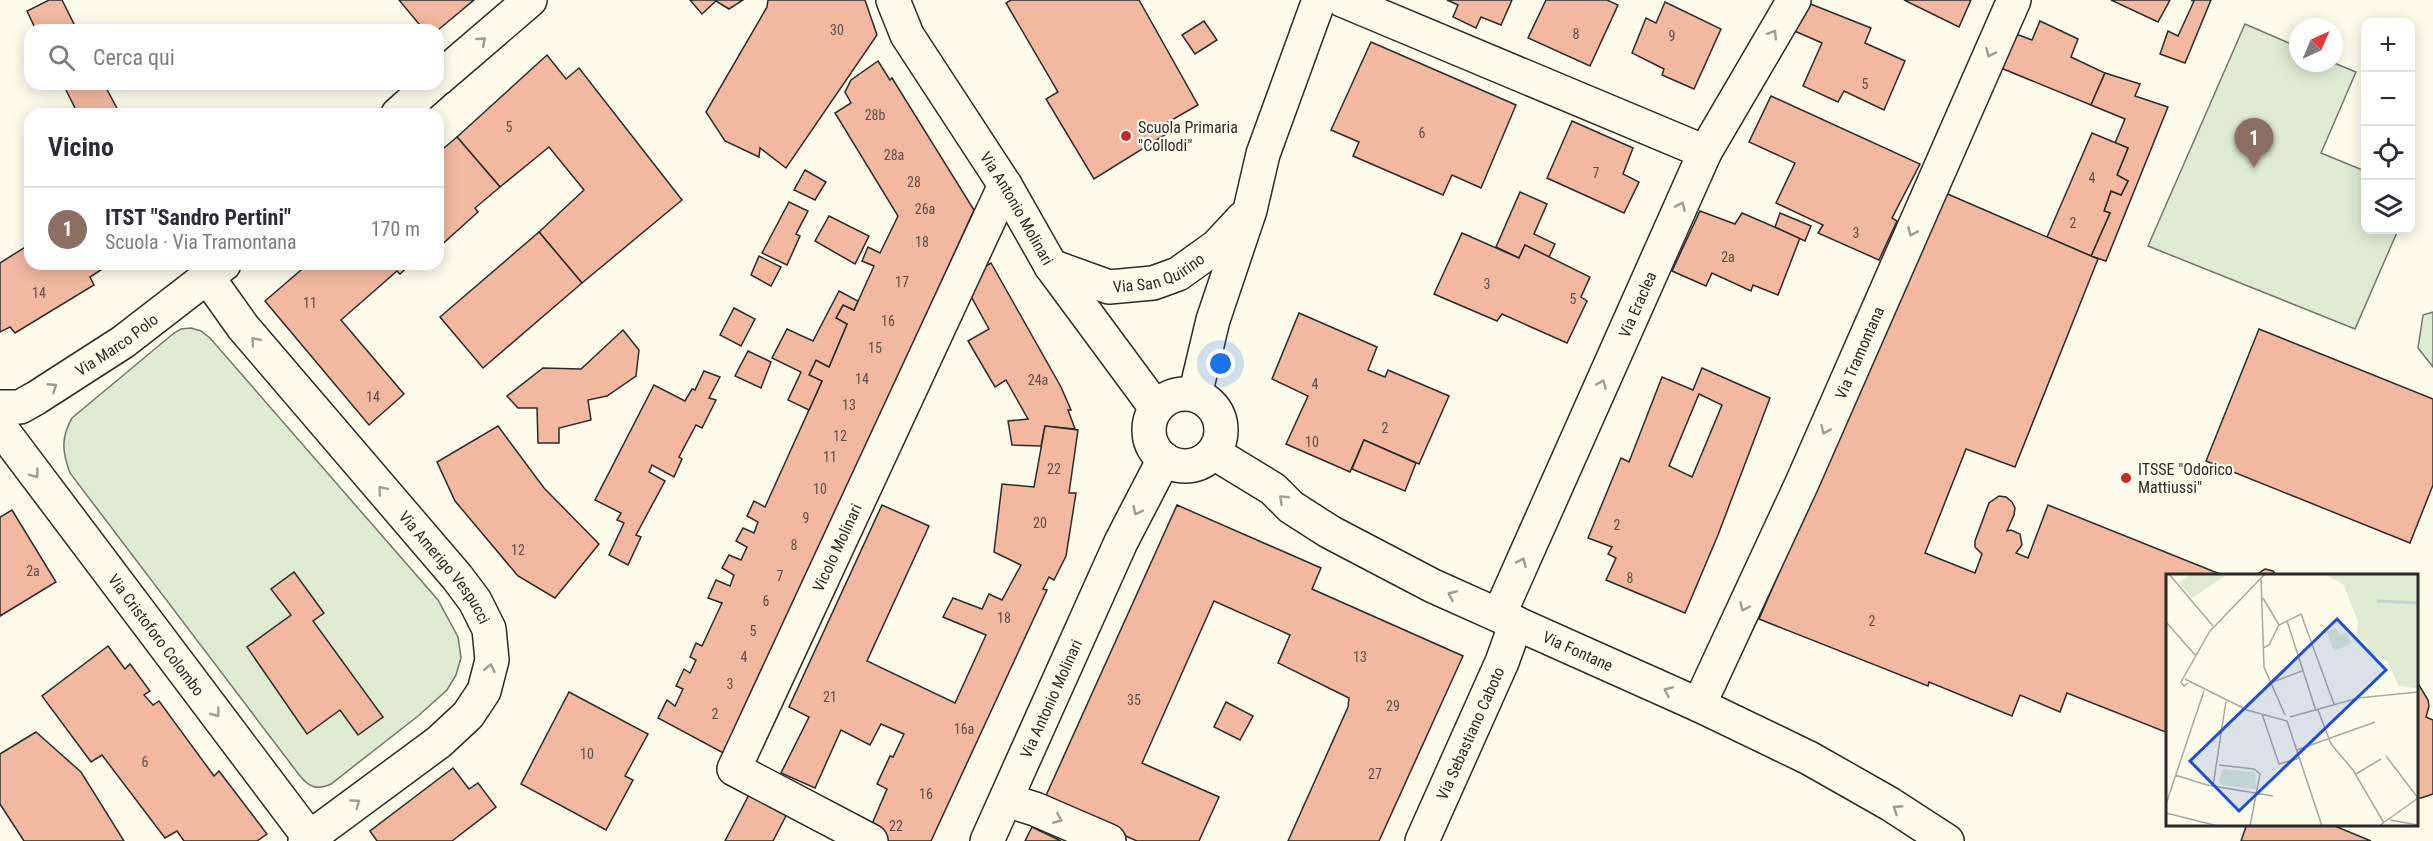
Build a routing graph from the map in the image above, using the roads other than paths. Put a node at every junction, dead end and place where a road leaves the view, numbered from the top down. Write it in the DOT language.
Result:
graph roads {
  1 [pos="530,0"];
  2 [pos="892,0"];
  3 [pos="1320,0"];
  4 [pos="1341,0"];
  5 [pos="1794,0"];
  6 [pos="2014,0"];
  7 [pos="444,74"];
  8 [pos="425,90"];
  9 [pos="405,108"];
  10 [pos="1705,152"];
  11 [pos="1005,185"];
  12 [pos="1250,210"];
  13 [pos="1051,266"];
  14 [pos="217,270"];
  15 [pos="1195,395"];
  16 [pos="0,407"];
  17 [pos="1156,408"];
  18 [pos="0,427"];
  19 [pos="1214,453"];
  20 [pos="1164,459"];
  21 [pos="1508,619"];
  22 [pos="1699,705"];
  23 [pos="1006,800"];
  24 [pos="308,840"];
  25 [pos="871,841"];
  26 [pos="987,841"];
  27 [pos="1109,841"];
  28 [pos="1422,841"];
  29 [pos="1947,841"];
  7 -- 1 [label="street, one-way"];
  2 -- 11 [label="street, Via Antonio Molinari"];
  3 -- 12 [label="street, Via San Quirino"];
  4 -- 10 [label="street"];
  10 -- 5 [label="street, Via Eraclea, one-way"];
  6 -- 22 [label="street, Via Tramontana, one-way"];
  8 -- 9 [label="street"];
  21 -- 10 [label="street, Via Eraclea, one-way"];
  11 -- 13 [label="street, Via Antonio Molinari"];
  11 -- 25 [label="street, Vicolo Molinari"];
  12 -- 13 [label="street, Via San Quirino"];
  12 -- 15 [label="street, Via San Quirino"];
  13 -- 17 [label="street, Via Antonio Molinari"];
  16 -- 14 [label="street, Via Marco Polo, one-way"];
  24 -- 14 [label="street, Via Amerigo Vespucci, one-way"];
  15 -- 17 [label="street"];
  15 -- 19 [label="street"];
  17 -- 20 [label="street"];
  18 -- 24 [label="street, Via Cristoforo Colombo, one-way"];
  19 -- 20 [label="street"];
  21 -- 19 [label="street, Via Fontane, one-way"];
  20 -- 23 [label="street, Via Antonio Molinari, one-way"];
  22 -- 21 [label="street, Via Fontane, one-way"];
  21 -- 28 [label="street, Via Sebastiano Caboto"];
  29 -- 22 [label="street, Via Fontane, one-way"];
  23 -- 26 [label="street, Via Antonio Molinari"];
  23 -- 27 [label="street, one-way"];
}
